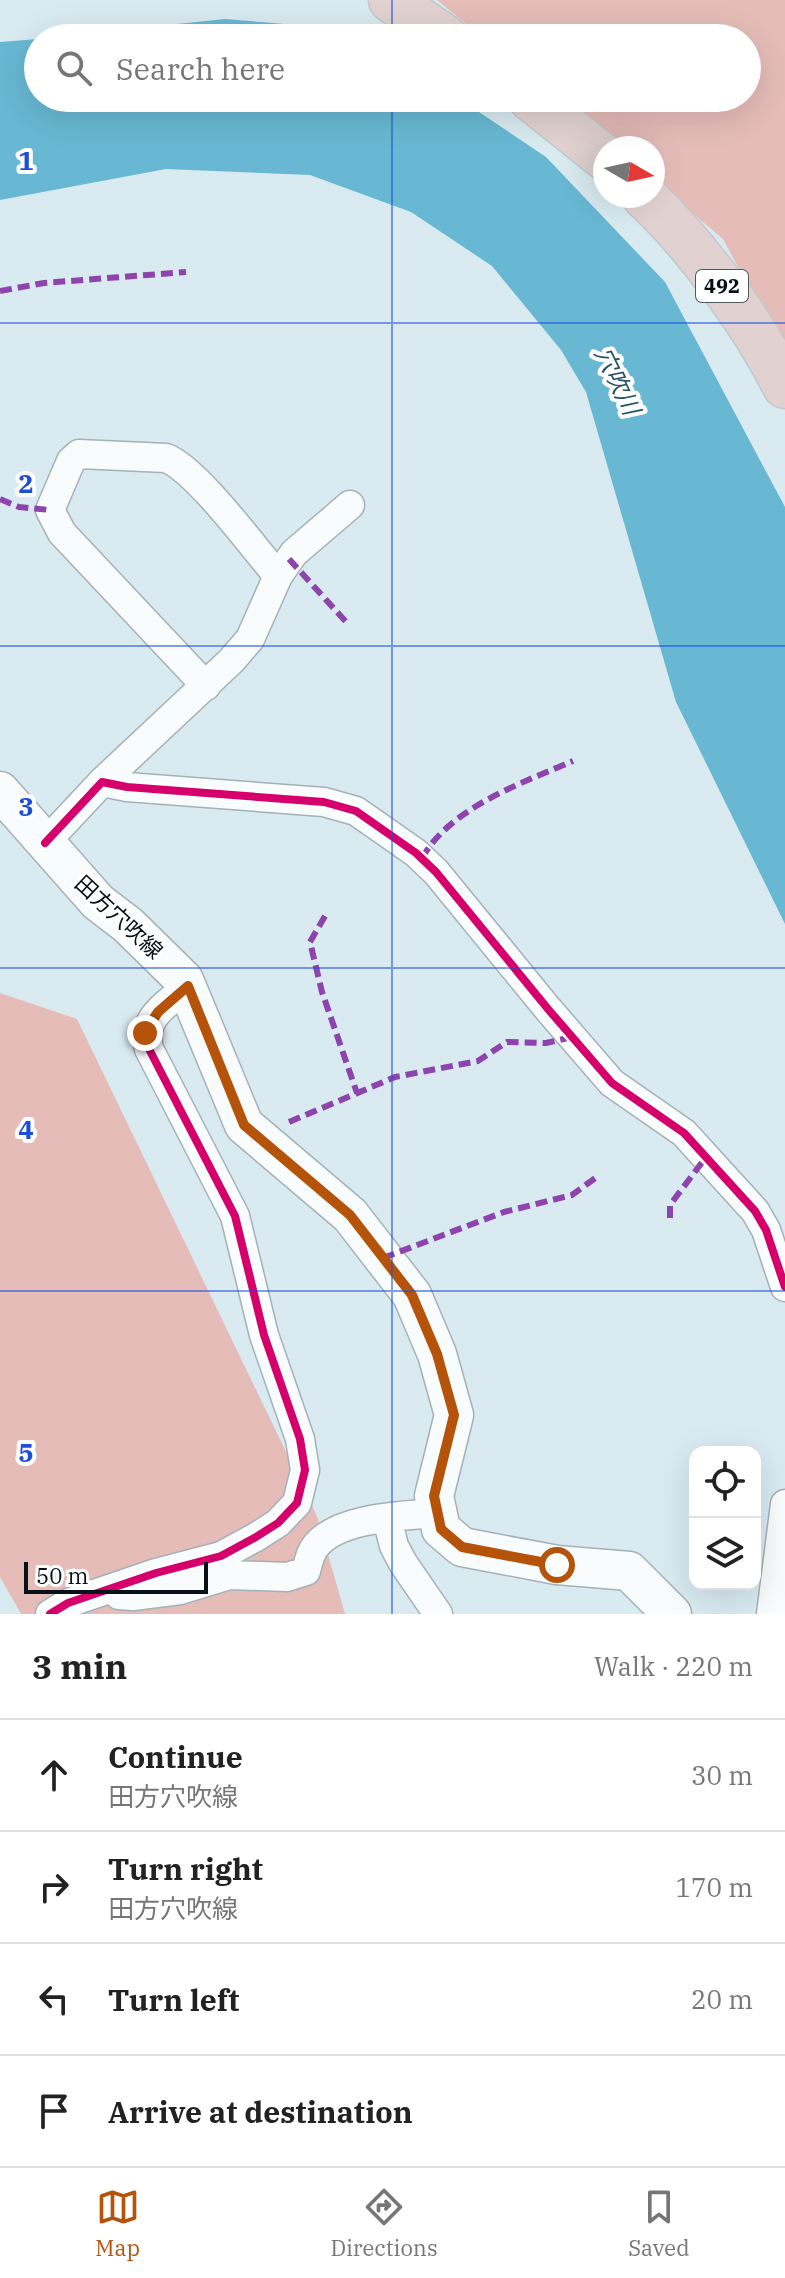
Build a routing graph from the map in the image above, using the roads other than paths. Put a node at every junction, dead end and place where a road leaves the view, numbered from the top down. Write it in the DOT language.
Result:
graph roads {
  1 [pos="391,0"];
  2 [pos="426,24"];
  3 [pos="548,112"];
  4 [pos="593,148"];
  5 [pos="657,208"];
  6 [pos="785,386"];
  7 [pos="350,505"];
  8 [pos="278,576"];
  9 [pos="206,686"];
  10 [pos="102,782"];
  11 [pos="0,791"];
  12 [pos="45,843"];
  13 [pos="188,986"];
  14 [pos="785,1287"];
  15 [pos="785,1504"];
  16 [pos="437,1513"];
  17 [pos="387,1518"];
  18 [pos="94,1594"];
  19 [pos="50,1614"];
  20 [pos="438,1614"];
  21 [pos="672,1614"];
  22 [pos="771,1614"];
  1 -- 2 [label="highway"];
  3 -- 4 [label="highway"];
  5 -- 6 [label="highway, 492"];
  7 -- 8 [label="street"];
  8 -- 9 [label="street"];
  8 -- 9 [label="street"];
  9 -- 10 [label="street"];
  10 -- 12 [label="street"];
  10 -- 14 [label="street"];
  11 -- 12 [label="main road, 田方穴吹線"];
  12 -- 13 [label="main road, 田方穴吹線"];
  13 -- 16 [label="main road, 田方穴吹線"];
  13 -- 18 [label="street"];
  15 -- 22 [label="street"];
  16 -- 17 [label="street"];
  16 -- 21 [label="main road"];
  17 -- 18 [label="street"];
  17 -- 20 [label="street"];
  18 -- 19 [label="street"];
}
